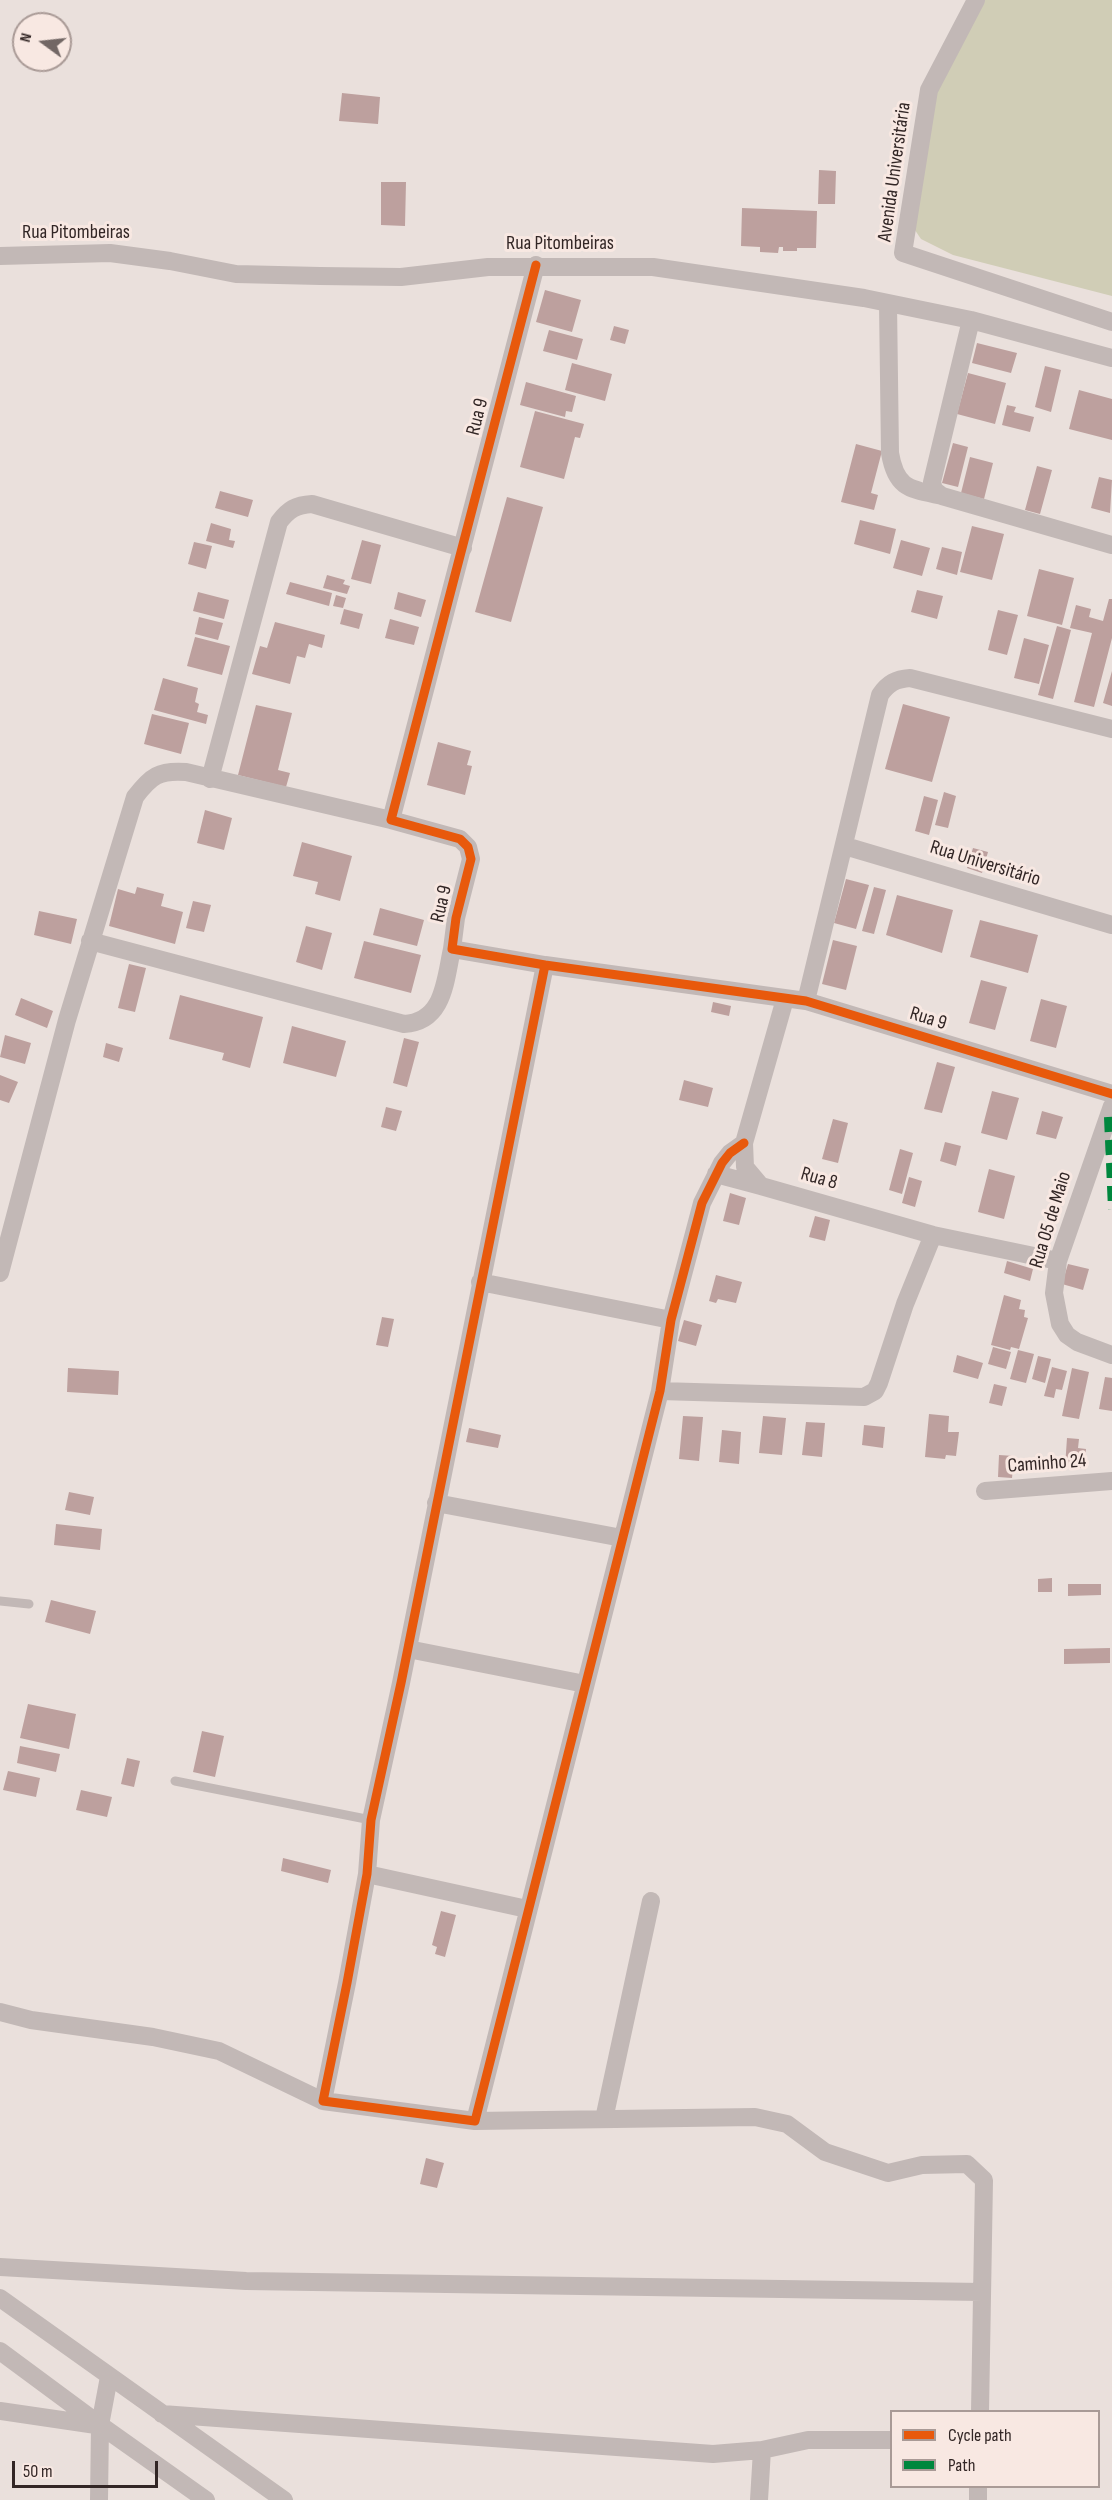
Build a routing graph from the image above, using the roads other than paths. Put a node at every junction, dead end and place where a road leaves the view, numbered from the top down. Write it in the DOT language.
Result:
graph roads {
  1 [pos="976,0"];
  2 [pos="0,256"];
  3 [pos="536,266"];
  4 [pos="888,303"];
  5 [pos="971,320"];
  6 [pos="1112,322"];
  7 [pos="1112,358"];
  8 [pos="942,496"];
  9 [pos="1112,544"];
  10 [pos="463,548"];
  11 [pos="1112,729"];
  12 [pos="210,779"];
  13 [pos="391,820"];
  14 [pos="845,846"];
  15 [pos="1112,926"];
  16 [pos="90,941"];
  17 [pos="452,949"];
  18 [pos="545,965"];
  19 [pos="785,999"];
  20 [pos="806,1001"];
  21 [pos="1112,1094"];
  22 [pos="1112,1106"];
  23 [pos="744,1143"];
  24 [pos="716,1174"];
  25 [pos="760,1186"];
  26 [pos="933,1235"];
  27 [pos="1058,1261"];
  28 [pos="0,1274"];
  29 [pos="480,1282"];
  30 [pos="671,1320"];
  31 [pos="1112,1355"];
  32 [pos="660,1391"];
  33 [pos="1112,1481"];
  34 [pos="985,1491"];
  35 [pos="436,1503"];
  36 [pos="622,1538"];
  37 [pos="0,1601"];
  38 [pos="29,1604"];
  39 [pos="408,1649"];
  40 [pos="585,1684"];
  41 [pos="175,1781"];
  42 [pos="371,1820"];
  43 [pos="367,1874"];
  44 [pos="651,1901"];
  45 [pos="527,1909"];
  46 [pos="0,2012"];
  47 [pos="323,2101"];
  48 [pos="604,2119"];
  49 [pos="475,2121"];
  50 [pos="0,2267"];
  51 [pos="982,2292"];
  52 [pos="0,2298"];
  53 [pos="0,2351"];
  54 [pos="109,2377"];
  55 [pos="980,2410"];
  56 [pos="0,2411"];
  57 [pos="162,2414"];
  58 [pos="100,2425"];
  59 [pos="890,2440"];
  60 [pos="762,2450"];
  61 [pos="99,2500"];
  62 [pos="206,2500"];
  63 [pos="284,2500"];
  64 [pos="759,2500"];
  1 -- 6 [label="street, Avenida Universitária"];
  2 -- 3 [label="street, Rua Pitombeiras"];
  3 -- 4 [label="street, Rua Pitombeiras"];
  3 -- 10 [label="street, Rua 9"];
  4 -- 5 [label="street, Rua Pitombeiras"];
  4 -- 8 [label="street"];
  5 -- 7 [label="street, Rua Pitombeiras"];
  5 -- 8 [label="street"];
  8 -- 9 [label="street"];
  10 -- 12 [label="street"];
  10 -- 13 [label="street, Rua 9"];
  11 -- 14 [label="street"];
  12 -- 13 [label="street"];
  12 -- 16 [label="street"];
  13 -- 17 [label="street, Rua 9"];
  14 -- 15 [label="street, Rua Universitário"];
  14 -- 20 [label="street"];
  16 -- 17 [label="street"];
  16 -- 28 [label="street"];
  17 -- 18 [label="street, Rua 9"];
  18 -- 19 [label="street, Rua 9"];
  18 -- 29 [label="street"];
  19 -- 20 [label="street, Rua 9"];
  19 -- 23 [label="street"];
  20 -- 21 [label="street, Rua 9"];
  22 -- 27 [label="street, Rua 05 de Maio"];
  23 -- 24 [label="street"];
  23 -- 25 [label="street"];
  24 -- 25 [label="street, Rua 8"];
  24 -- 30 [label="street"];
  25 -- 26 [label="street, Rua 8"];
  26 -- 27 [label="street, Rua 8"];
  26 -- 32 [label="street"];
  27 -- 31 [label="street, Rua 05 de Maio"];
  29 -- 30 [label="street"];
  29 -- 35 [label="street"];
  30 -- 32 [label="street"];
  32 -- 36 [label="street"];
  33 -- 34 [label="street, Caminho 24"];
  35 -- 36 [label="street"];
  35 -- 39 [label="street"];
  36 -- 40 [label="street"];
  37 -- 38 [label="lane"];
  39 -- 40 [label="street"];
  39 -- 42 [label="street"];
  40 -- 45 [label="street"];
  41 -- 42 [label="lane"];
  42 -- 43 [label="street"];
  43 -- 45 [label="street"];
  43 -- 47 [label="street"];
  44 -- 48 [label="street"];
  45 -- 49 [label="street"];
  46 -- 47 [label="street"];
  47 -- 49 [label="street"];
  48 -- 49 [label="street"];
  48 -- 51 [label="street"];
  50 -- 51 [label="street"];
  51 -- 55 [label="street"];
  52 -- 54 [label="street"];
  53 -- 58 [label="street"];
  54 -- 57 [label="street"];
  54 -- 58 [label="street"];
  56 -- 58 [label="street"];
  57 -- 60 [label="street"];
  57 -- 63 [label="street"];
  58 -- 61 [label="street"];
  58 -- 62 [label="street"];
  59 -- 60 [label="street"];
  60 -- 64 [label="street"];
}
